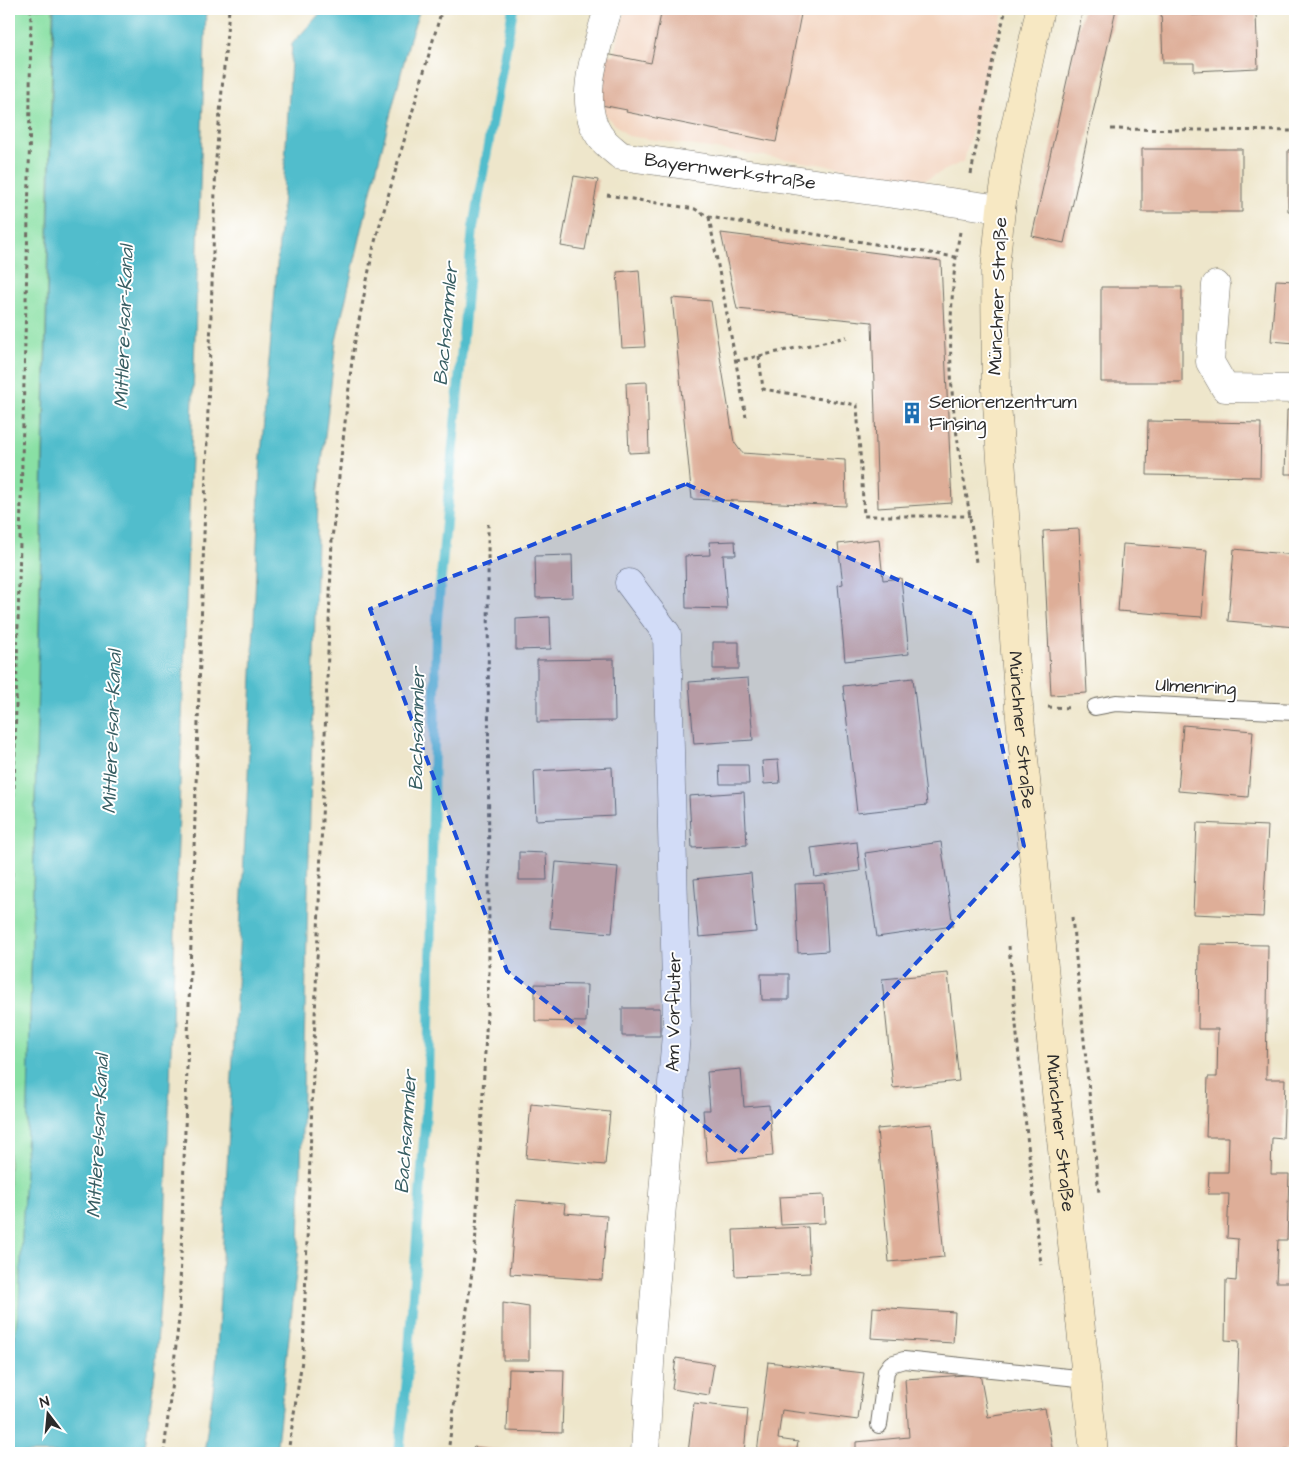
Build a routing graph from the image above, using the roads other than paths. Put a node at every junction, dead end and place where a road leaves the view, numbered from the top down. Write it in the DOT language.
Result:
graph roads {
  1 [pos="608,9"];
  2 [pos="1040,9"];
  3 [pos="1001,209"];
  4 [pos="1216,285"];
  5 [pos="1295,389"];
  6 [pos="629,582"];
  7 [pos="1095,708"];
  8 [pos="1295,712"];
  9 [pos="1087,1379"];
  10 [pos="879,1425"];
  11 [pos="645,1453"];
  12 [pos="1094,1453"];
  1 -- 3 [label="street, Bayernwerkstraße"];
  2 -- 3 [label="main road, Münchner Straße"];
  3 -- 9 [label="main road, Münchner Straße"];
  4 -- 5 [label="street"];
  6 -- 11 [label="street, Am Vorfluter"];
  7 -- 8 [label="lane, Ulmenring"];
  9 -- 10 [label="lane"];
  9 -- 12 [label="main road, Münchner Straße"];
}
